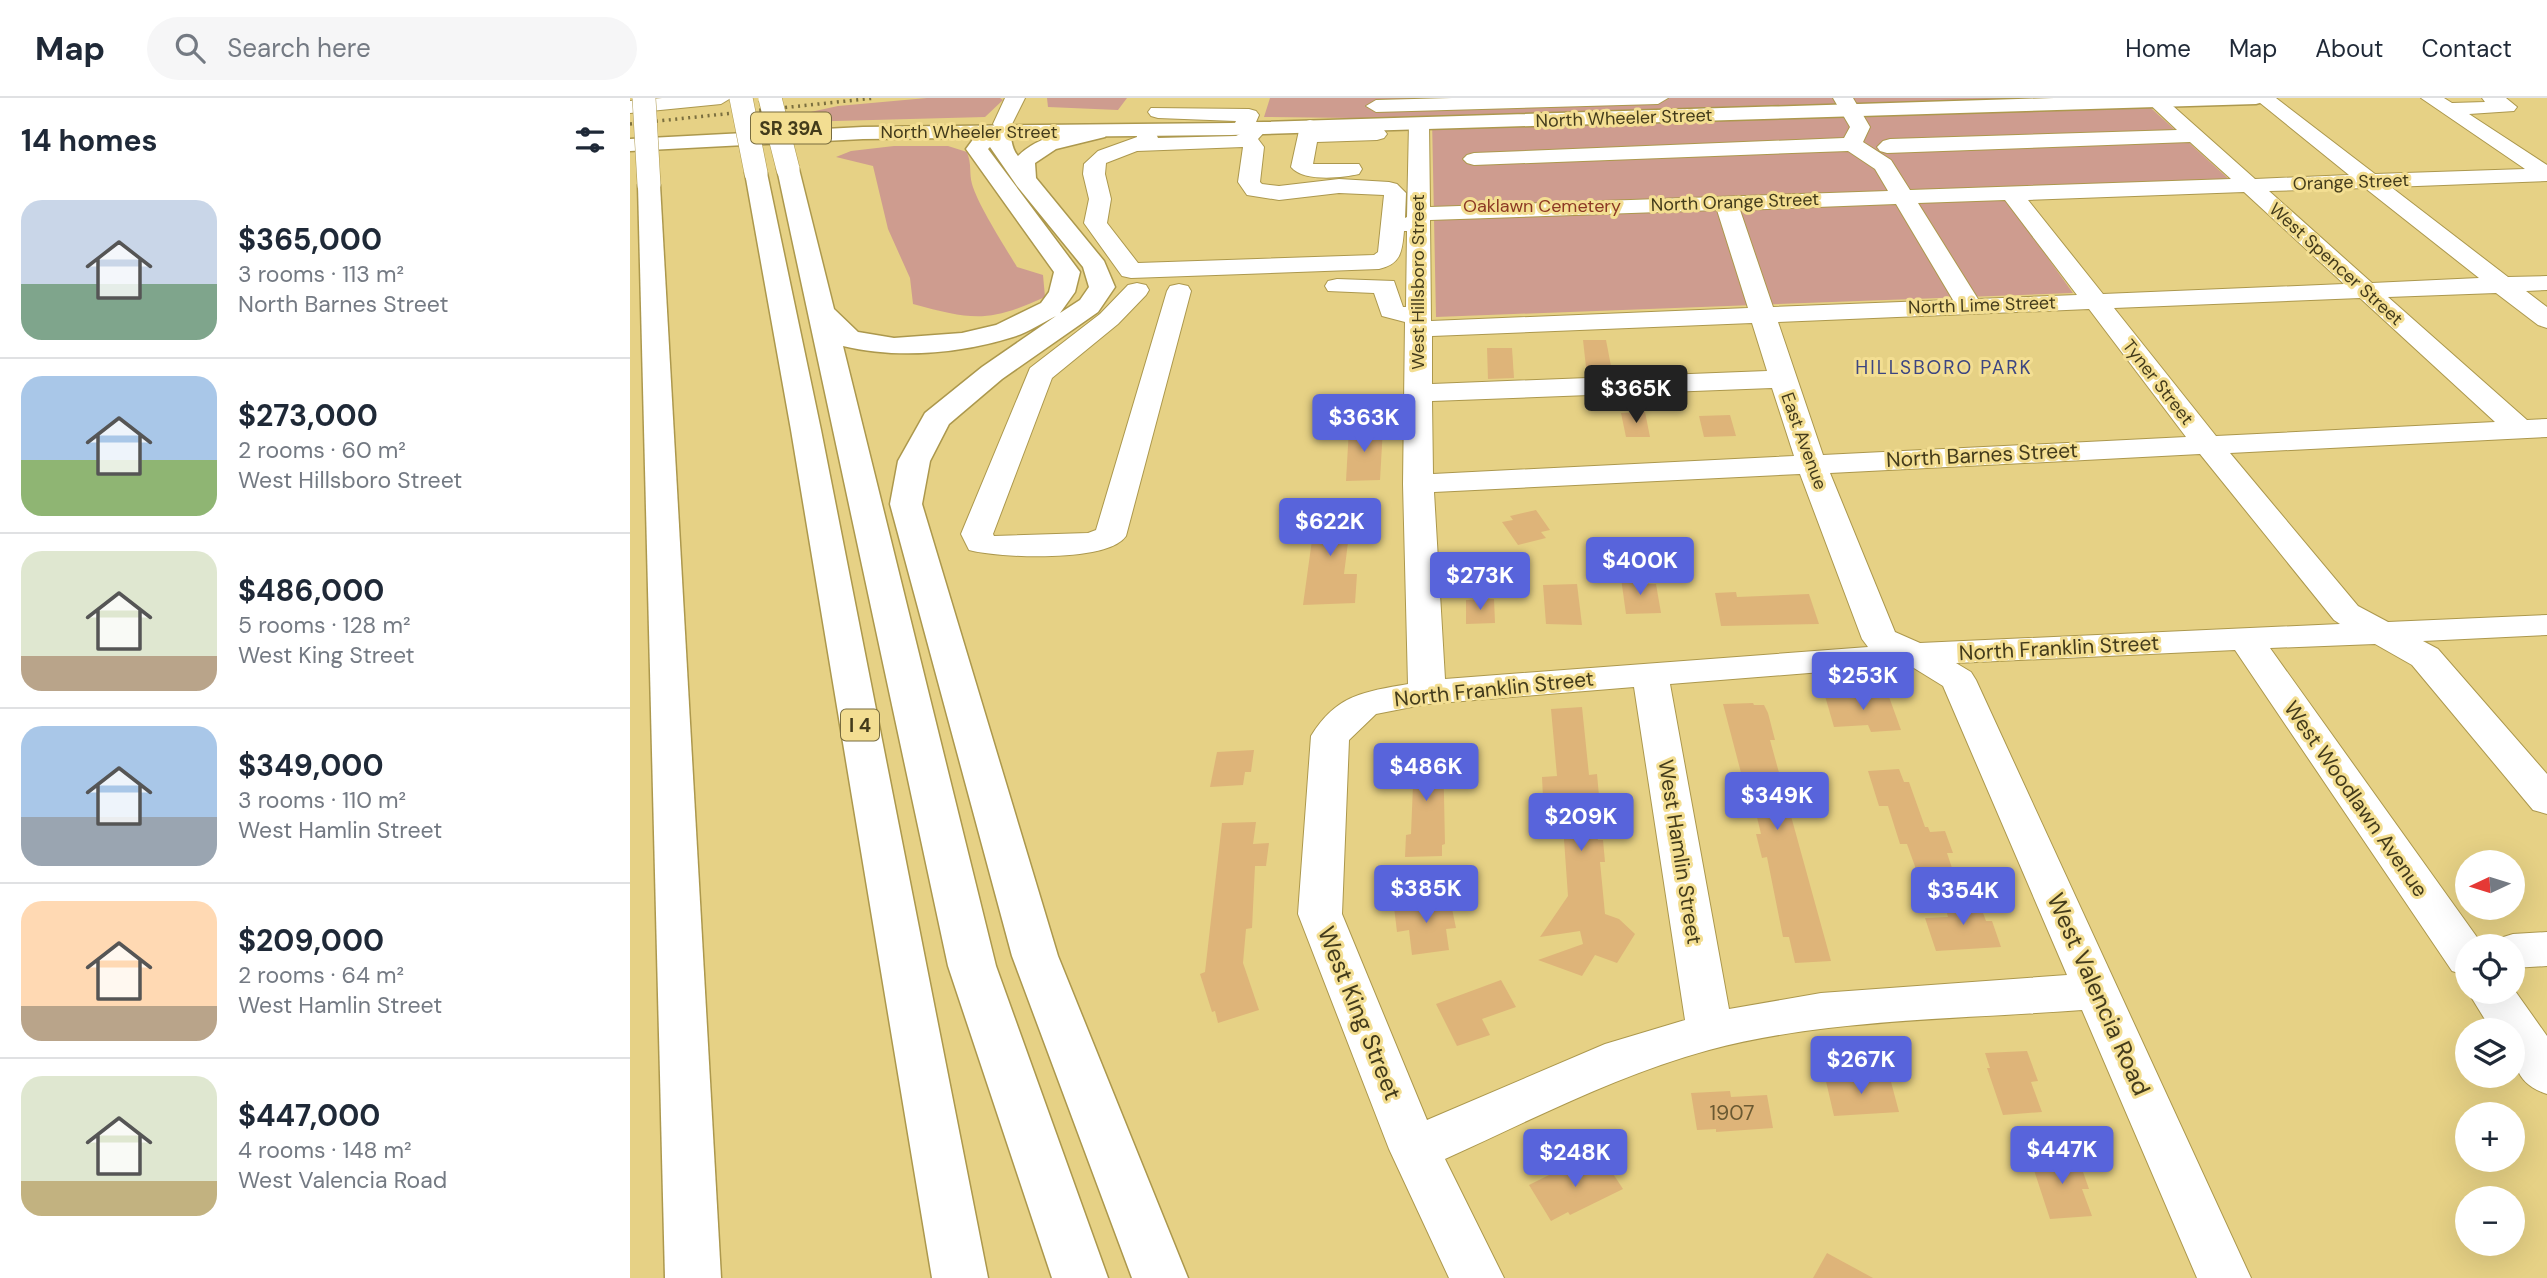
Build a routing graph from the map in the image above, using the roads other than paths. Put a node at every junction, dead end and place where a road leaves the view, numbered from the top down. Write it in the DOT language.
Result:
graph roads {
  1 [pos="644,98"];
  2 [pos="721,98"];
  3 [pos="741,98"];
  4 [pos="770,98"];
  5 [pos="1015,98"];
  6 [pos="1658,98"];
  7 [pos="2256,98"];
  8 [pos="2264,98"];
  9 [pos="2493,98"];
  10 [pos="2154,99"];
  11 [pos="2439,103"];
  12 [pos="630,107"];
  13 [pos="1376,118"];
  14 [pos="1852,120"];
  15 [pos="1151,122"];
  16 [pos="1254,122"];
  17 [pos="1001,128"];
  18 [pos="1309,131"];
  19 [pos="877,132"];
  20 [pos="1097,132"];
  21 [pos="630,136"];
  22 [pos="2194,136"];
  23 [pos="630,145"];
  24 [pos="977,149"];
  25 [pos="1405,150"];
  26 [pos="1885,156"];
  27 [pos="1474,159"];
  28 [pos="772,171"];
  29 [pos="2547,175"];
  30 [pos="1025,181"];
  31 [pos="2370,182"];
  32 [pos="2248,186"];
  33 [pos="2011,193"];
  34 [pos="1900,197"];
  35 [pos="1726,202"];
  36 [pos="1409,221"];
  37 [pos="1134,280"];
  38 [pos="2547,283"];
  39 [pos="2502,284"];
  40 [pos="2364,290"];
  41 [pos="1179,291"];
  42 [pos="2095,300"];
  43 [pos="1970,306"];
  44 [pos="821,312"];
  45 [pos="1760,314"];
  46 [pos="2547,320"];
  47 [pos="1417,321"];
  48 [pos="1782,379"];
  49 [pos="1417,393"];
  50 [pos="2533,428"];
  51 [pos="2207,444"];
  52 [pos="1811,464"];
  53 [pos="1418,484"];
  54 [pos="2547,625"];
  55 [pos="2384,632"];
  56 [pos="2245,639"];
  57 [pos="1916,654"];
  58 [pos="1650,674"];
  59 [pos="1427,692"];
  60 [pos="1364,704"];
  61 [pos="2547,800"];
  62 [pos="2455,939"];
  63 [pos="2547,949"];
  64 [pos="2525,950"];
  65 [pos="2098,991"];
  66 [pos="2499,1004"];
  67 [pos="1710,1031"];
  68 [pos="2547,1074"];
  69 [pos="1414,1149"];
  70 [pos="693,1278"];
  71 [pos="961,1278"];
  72 [pos="1080,1278"];
  73 [pos="1160,1278"];
  74 [pos="1477,1278"];
  75 [pos="2224,1278"];
  1 -- 70 [label="main road, bridge"];
  2 -- 12 [label="street"];
  3 -- 28 [label="main road, I 4, bridge"];
  4 -- 28 [label="main road, bridge"];
  5 -- 17 [label="street"];
  6 -- 13 [label="street"];
  7 -- 10 [label="main road, North Wheeler Street"];
  8 -- 31 [label="street"];
  9 -- 11 [label="street"];
  10 -- 14 [label="main road, North Wheeler Street"];
  10 -- 22 [label="street, West Spencer Street"];
  11 -- 29 [label="street"];
  13 -- 18 [label="main road, North Wheeler Street"];
  13 -- 25 [label="main road, North Wheeler Street"];
  14 -- 25 [label="main road, North Wheeler Street"];
  14 -- 26 [label="street"];
  14 -- 27 [label="street"];
  15 -- 16 [label="main road, North Wheeler Street / SR 39A"];
  15 -- 17 [label="main road, North Wheeler Street / SR 39A"];
  15 -- 20 [label="main road, North Wheeler Street / SR 39A"];
  15 -- 37 [label="street"];
  16 -- 18 [label="main road, North Wheeler Street"];
  16 -- 36 [label="street"];
  17 -- 19 [label="main road, North Wheeler Street / SR 39A"];
  17 -- 20 [label="main road, North Wheeler Street / SR 39A"];
  17 -- 21 [label="main road, North Wheeler Street / SR 39A"];
  17 -- 24 [label="main road"];
  17 -- 30 [label="main road"];
  18 -- 25 [label="street"];
  19 -- 23 [label="main road, North Wheeler Street / SR 39A"];
  19 -- 24 [label="main road"];
  20 -- 30 [label="main road"];
  22 -- 26 [label="street"];
  22 -- 32 [label="street, West Spencer Street"];
  24 -- 44 [label="main road"];
  25 -- 36 [label="street, West Hillsboro Street"];
  26 -- 34 [label="street"];
  28 -- 44 [label="main road"];
  28 -- 71 [label="main road, I 4"];
  29 -- 31 [label="street, Orange Street"];
  30 -- 73 [label="main road"];
  31 -- 32 [label="street, Orange Street"];
  31 -- 39 [label="street"];
  32 -- 33 [label="street, Orange Street"];
  32 -- 40 [label="street, West Spencer Street"];
  33 -- 34 [label="street, North Orange Street"];
  33 -- 42 [label="street, Tyner Street"];
  34 -- 35 [label="street, North Orange Street"];
  34 -- 43 [label="street"];
  35 -- 36 [label="street, North Orange Street"];
  35 -- 45 [label="street, East Avenue"];
  36 -- 37 [label="street"];
  36 -- 47 [label="street, West Hillsboro Street"];
  37 -- 41 [label="street"];
  37 -- 41 [label="street"];
  38 -- 39 [label="street, North Lime Street"];
  39 -- 40 [label="street, North Lime Street"];
  39 -- 46 [label="street"];
  40 -- 42 [label="street, North Lime Street"];
  40 -- 50 [label="street, West Spencer Street"];
  41 -- 47 [label="street"];
  42 -- 43 [label="street, North Lime Street"];
  42 -- 51 [label="street, Tyner Street"];
  43 -- 45 [label="street, North Lime Street"];
  44 -- 72 [label="main road"];
  45 -- 47 [label="street, North Lime Street"];
  45 -- 48 [label="street, East Avenue"];
  47 -- 49 [label="street, West Hillsboro Street"];
  48 -- 49 [label="street"];
  48 -- 52 [label="street, East Avenue"];
  49 -- 53 [label="street, West Hillsboro Street"];
  50 -- 51 [label="street, North Barnes Street"];
  51 -- 52 [label="street, North Barnes Street"];
  51 -- 55 [label="street, Tyner Street"];
  52 -- 53 [label="street, North Barnes Street"];
  52 -- 57 [label="street, East Avenue"];
  53 -- 59 [label="street, West Hillsboro Street"];
  54 -- 55 [label="street, North Franklin Street"];
  55 -- 56 [label="street, North Franklin Street"];
  55 -- 61 [label="street, Tyner Street"];
  56 -- 57 [label="street, North Franklin Street"];
  56 -- 62 [label="street, West Woodlawn Avenue"];
  57 -- 58 [label="street, North Franklin Street"];
  57 -- 65 [label="street, West Valencia Road"];
  58 -- 59 [label="street, North Franklin Street"];
  58 -- 67 [label="street, West Hamlin Street"];
  59 -- 60 [label="street, North Franklin Street"];
  60 -- 69 [label="street, West King Street"];
  63 -- 64 [label="street"];
  65 -- 67 [label="street"];
  65 -- 75 [label="street, West Valencia Road"];
  66 -- 68 [label="street"];
  67 -- 69 [label="street"];
  69 -- 74 [label="street, West King Street"];
}
